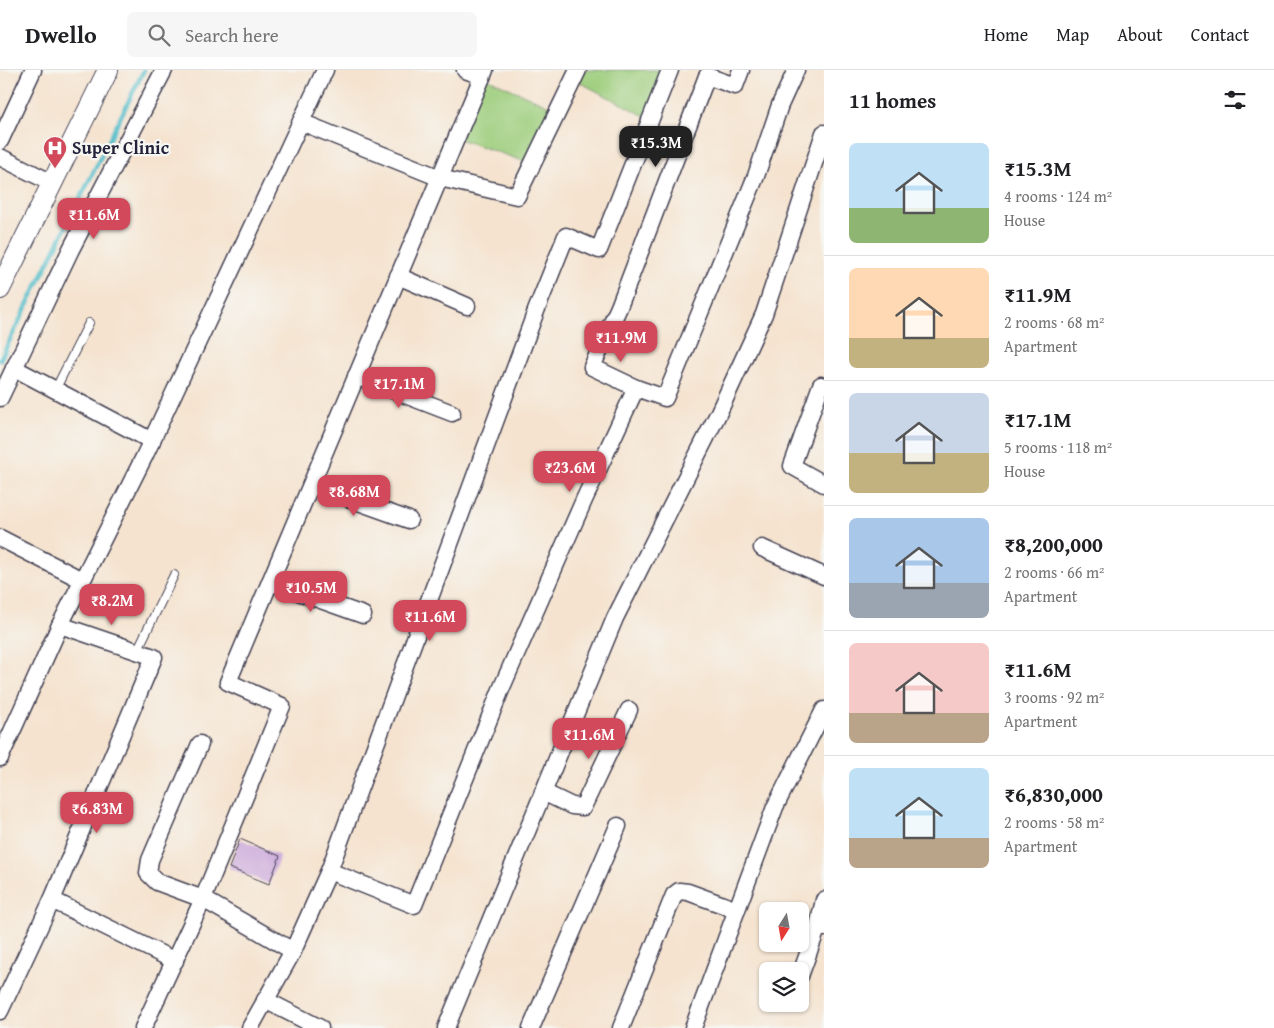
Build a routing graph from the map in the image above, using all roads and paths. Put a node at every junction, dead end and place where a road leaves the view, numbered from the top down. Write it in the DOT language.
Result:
graph roads {
  1 [pos="33,70"];
  2 [pos="108,70"];
  3 [pos="164,70"];
  4 [pos="325,70"];
  5 [pos="465,70"];
  6 [pos="578,70"];
  7 [pos="670,70"];
  8 [pos="741,70"];
  9 [pos="796,70"];
  10 [pos="484,73"];
  11 [pos="300,122"];
  12 [pos="824,133"];
  13 [pos="0,141"];
  14 [pos="0,157"];
  15 [pos="440,178"];
  16 [pos="52,183"];
  17 [pos="398,276"];
  18 [pos="0,289"];
  19 [pos="467,306"];
  20 [pos="89,323"];
  21 [pos="14,368"];
  22 [pos="356,376"];
  23 [pos="821,385"];
  24 [pos="636,388"];
  25 [pos="55,390"];
  26 [pos="0,398"];
  27 [pos="452,413"];
  28 [pos="152,441"];
  29 [pos="824,484"];
  30 [pos="311,485"];
  31 [pos="409,520"];
  32 [pos="0,538"];
  33 [pos="762,548"];
  34 [pos="174,575"];
  35 [pos="824,576"];
  36 [pos="82,580"];
  37 [pos="270,582"];
  38 [pos="363,615"];
  39 [pos="60,625"];
  40 [pos="136,651"];
  41 [pos="629,710"];
  42 [pos="824,710"];
  43 [pos="200,744"];
  44 [pos="0,758"];
  45 [pos="543,792"];
  46 [pos="618,826"];
  47 [pos="329,871"];
  48 [pos="203,899"];
  49 [pos="52,900"];
  50 [pos="824,900"];
  51 [pos="737,910"];
  52 [pos="821,927"];
  53 [pos="293,951"];
  54 [pos="175,960"];
  55 [pos="806,962"];
  56 [pos="265,1000"];
  57 [pos="0,1011"];
  58 [pos="143,1028"];
  59 [pos="250,1028"];
  60 [pos="320,1028"];
  61 [pos="446,1028"];
  62 [pos="532,1028"];
  63 [pos="620,1028"];
  64 [pos="693,1028"];
  1 -- 13 [label="street"];
  2 -- 16 [label="street"];
  3 -- 21 [label="street"];
  4 -- 11 [label="street"];
  5 -- 10 [label="street"];
  6 -- 15 [label="street"];
  7 -- 47 [label="street"];
  8 -- 24 [label="street"];
  9 -- 24 [label="street"];
  10 -- 15 [label="street"];
  11 -- 15 [label="street"];
  11 -- 28 [label="street"];
  12 -- 45 [label="street"];
  14 -- 16 [label="street"];
  15 -- 17 [label="street"];
  16 -- 18 [label="street"];
  17 -- 19 [label="street"];
  17 -- 22 [label="street"];
  20 -- 25 [label="lane"];
  21 -- 25 [label="street"];
  21 -- 26 [label="street"];
  22 -- 27 [label="street"];
  22 -- 30 [label="street"];
  23 -- 29 [label="street"];
  24 -- 47 [label="street"];
  25 -- 28 [label="street"];
  28 -- 36 [label="street"];
  30 -- 31 [label="street"];
  30 -- 37 [label="street"];
  32 -- 36 [label="street"];
  33 -- 35 [label="street"];
  34 -- 40 [label="lane"];
  36 -- 39 [label="street"];
  37 -- 38 [label="street"];
  37 -- 48 [label="street"];
  39 -- 40 [label="street"];
  39 -- 44 [label="street"];
  40 -- 49 [label="street"];
  41 -- 45 [label="street"];
  42 -- 51 [label="street"];
  43 -- 48 [label="street"];
  45 -- 61 [label="street"];
  46 -- 62 [label="street"];
  47 -- 53 [label="street"];
  48 -- 53 [label="street"];
  48 -- 54 [label="street"];
  49 -- 54 [label="street"];
  49 -- 57 [label="street"];
  50 -- 52 [label="street"];
  51 -- 63 [label="street"];
  51 -- 64 [label="street"];
  52 -- 55 [label="street"];
  53 -- 56 [label="street"];
  54 -- 58 [label="street"];
  56 -- 59 [label="street"];
  56 -- 60 [label="street"];
}
